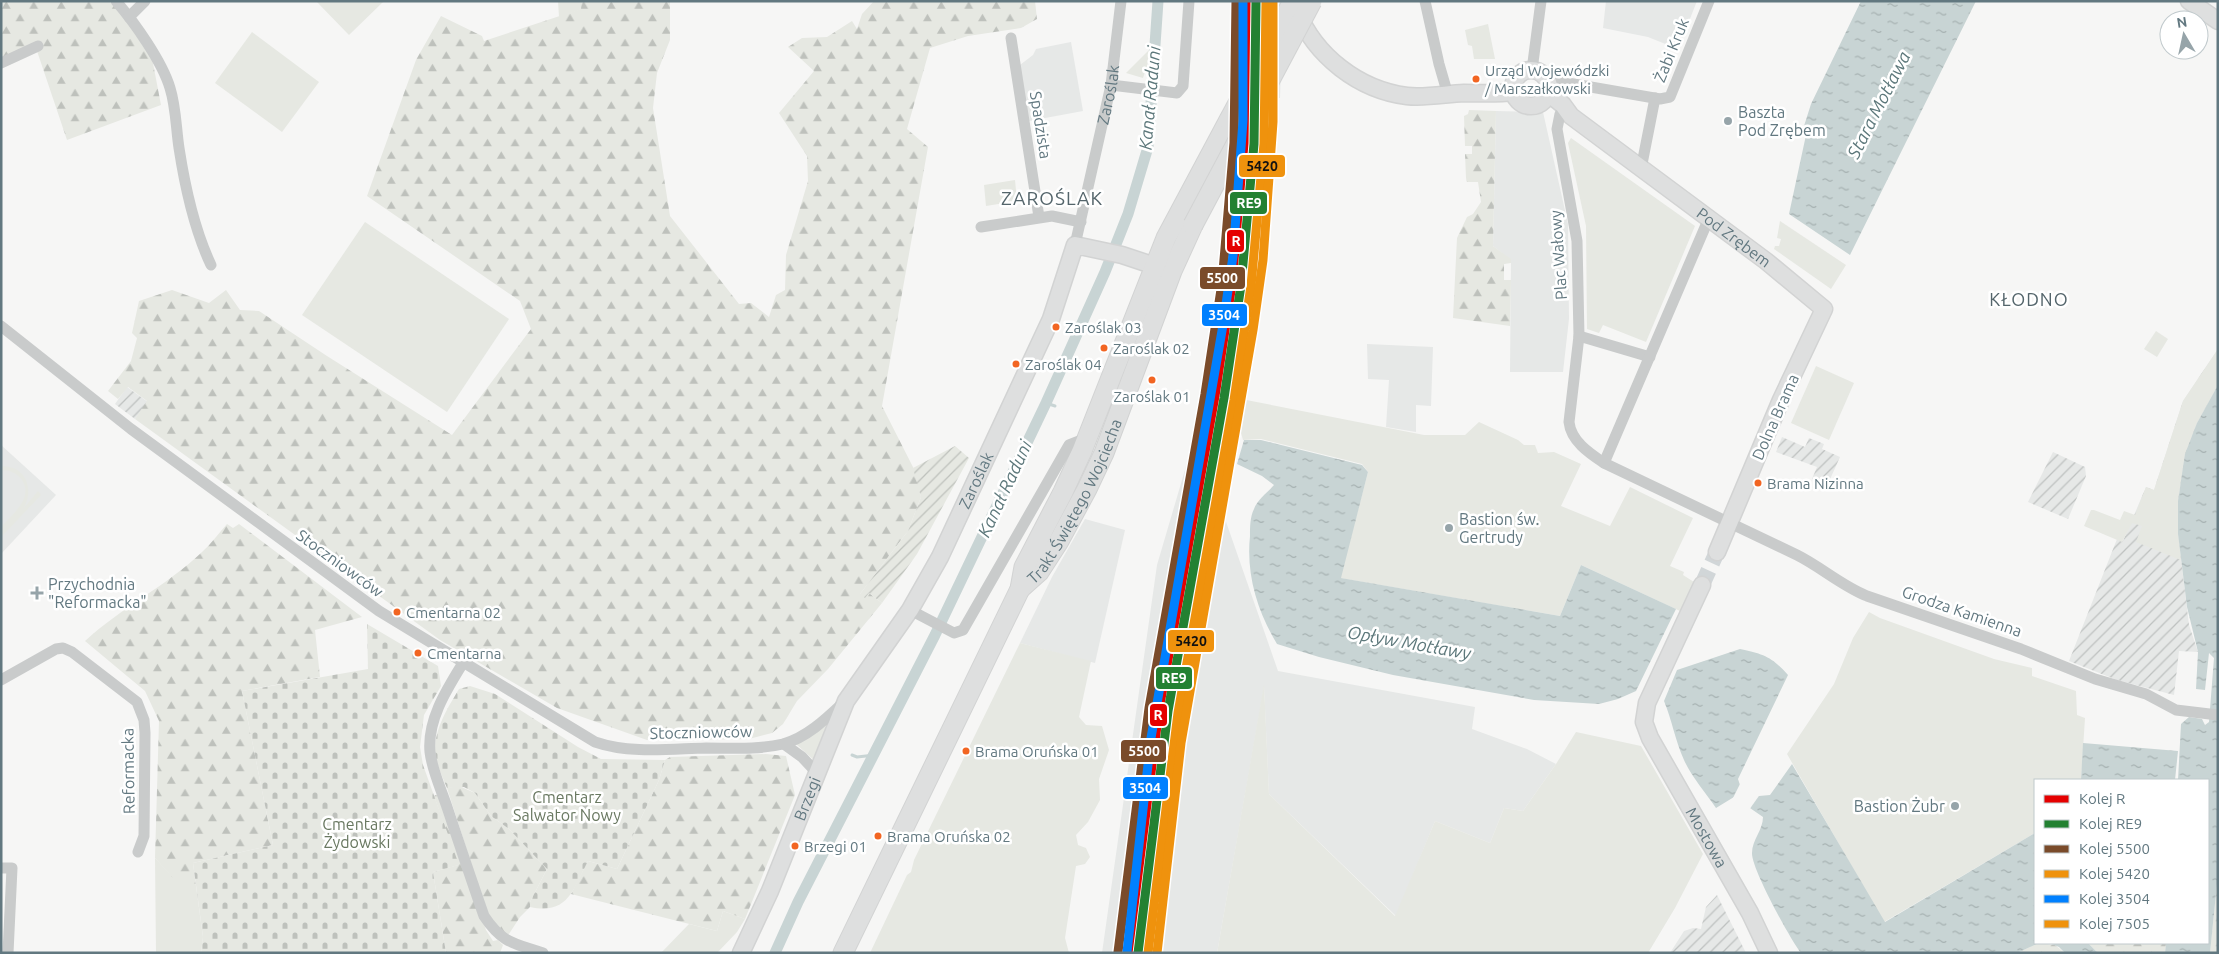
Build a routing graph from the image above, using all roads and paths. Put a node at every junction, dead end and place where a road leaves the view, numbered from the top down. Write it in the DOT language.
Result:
graph roads {
  1 [pos="116,1"];
  2 [pos="145,1"];
  3 [pos="1121,1"];
  4 [pos="1189,1"];
  5 [pos="1294,1"];
  6 [pos="1312,1"];
  7 [pos="1425,1"];
  8 [pos="1541,1"];
  9 [pos="1709,1"];
  10 [pos="2189,1"];
  11 [pos="129,17"];
  12 [pos="2218,21"];
  13 [pos="1012,38"];
  14 [pos="38,46"];
  15 [pos="1,63"];
  16 [pos="1532,70"];
  17 [pos="1111,85"];
  18 [pos="1514,89"];
  19 [pos="1545,93"];
  20 [pos="1448,95"];
  21 [pos="1655,98"];
  22 [pos="1565,115"];
  23 [pos="1641,169"];
  24 [pos="1039,217"];
  25 [pos="1709,218"];
  26 [pos="1081,222"];
  27 [pos="981,227"];
  28 [pos="1075,245"];
  29 [pos="212,265"];
  30 [pos="1163,268"];
  31 [pos="1824,310"];
  32 [pos="1,326"];
  33 [pos="1578,336"];
  34 [pos="1650,357"];
  35 [pos="1087,438"];
  36 [pos="1604,463"];
  37 [pos="1730,524"];
  38 [pos="1717,552"];
  39 [pos="1702,585"];
  40 [pos="1020,589"];
  41 [pos="910,610"];
  42 [pos="463,663"];
  43 [pos="1,680"];
  44 [pos="846,700"];
  45 [pos="2212,714"];
  46 [pos="784,744"];
  47 [pos="817,773"];
  48 [pos="138,852"];
  49 [pos="1,868"];
  50 [pos="8,953"];
  51 [pos="543,953"];
  52 [pos="741,953"];
  53 [pos="843,953"];
  54 [pos="1769,953"];
  1 -- 11 [label="street"];
  2 -- 11 [label="street"];
  3 -- 17 [label="street, Zaroślak"];
  4 -- 17 [label="street"];
  5 -- 20 [label="street"];
  5 -- 30 [label="main road, Trakt Świętego Wojciecha, bridge"];
  6 -- 30 [label="main road, Trakt Świętego Wojciecha, bridge"];
  7 -- 20 [label="street"];
  8 -- 16 [label="street"];
  9 -- 21 [label="street, Żabi Kruk"];
  10 -- 12 [label="street"];
  11 -- 29 [label="street"];
  13 -- 24 [label="street, Spadzista"];
  14 -- 15 [label="street"];
  16 -- 18 [label="street"];
  16 -- 19 [label="street"];
  17 -- 26 [label="street, Zaroślak"];
  18 -- 19 [label="street"];
  18 -- 20 [label="street"];
  19 -- 21 [label="street"];
  19 -- 22 [label="street, Pod Zrębem"];
  21 -- 23 [label="street"];
  22 -- 23 [label="street, Pod Zrębem"];
  22 -- 33 [label="street, Plac Wałowy"];
  23 -- 25 [label="street, Pod Zrębem"];
  24 -- 26 [label="street"];
  24 -- 27 [label="street"];
  25 -- 31 [label="street, Pod Zrębem"];
  25 -- 34 [label="street"];
  26 -- 28 [label="street, Zaroślak"];
  28 -- 30 [label="street"];
  28 -- 41 [label="street, Zaroślak"];
  30 -- 35 [label="main road, Trakt Świętego Wojciecha"];
  30 -- 40 [label="main road, Trakt Świętego Wojciecha"];
  31 -- 37 [label="street, Dolna Brama"];
  32 -- 42 [label="street, Stoczniowców"];
  33 -- 34 [label="street"];
  33 -- 36 [label="street, Plac Wałowy"];
  34 -- 36 [label="street"];
  35 -- 40 [label="main road, Trakt Świętego Wojciecha"];
  35 -- 41 [label="street, Trakt Świętego Wojciecha"];
  36 -- 37 [label="street, Plac Wałowy"];
  37 -- 38 [label="street, Dolna Brama"];
  37 -- 45 [label="street, Grodza Kamienna"];
  39 -- 54 [label="street, Mostowa"];
  40 -- 53 [label="main road, Trakt Świętego Wojciecha"];
  41 -- 44 [label="street, Zaroślak"];
  42 -- 46 [label="street, Stoczniowców"];
  42 -- 51 [label="street"];
  43 -- 48 [label="street, Reformacka"];
  44 -- 46 [label="street, Stoczniowców"];
  44 -- 47 [label="street, Brzegi"];
  46 -- 47 [label="street"];
  47 -- 52 [label="street, Brzegi"];
  49 -- 50 [label="street"];
}
